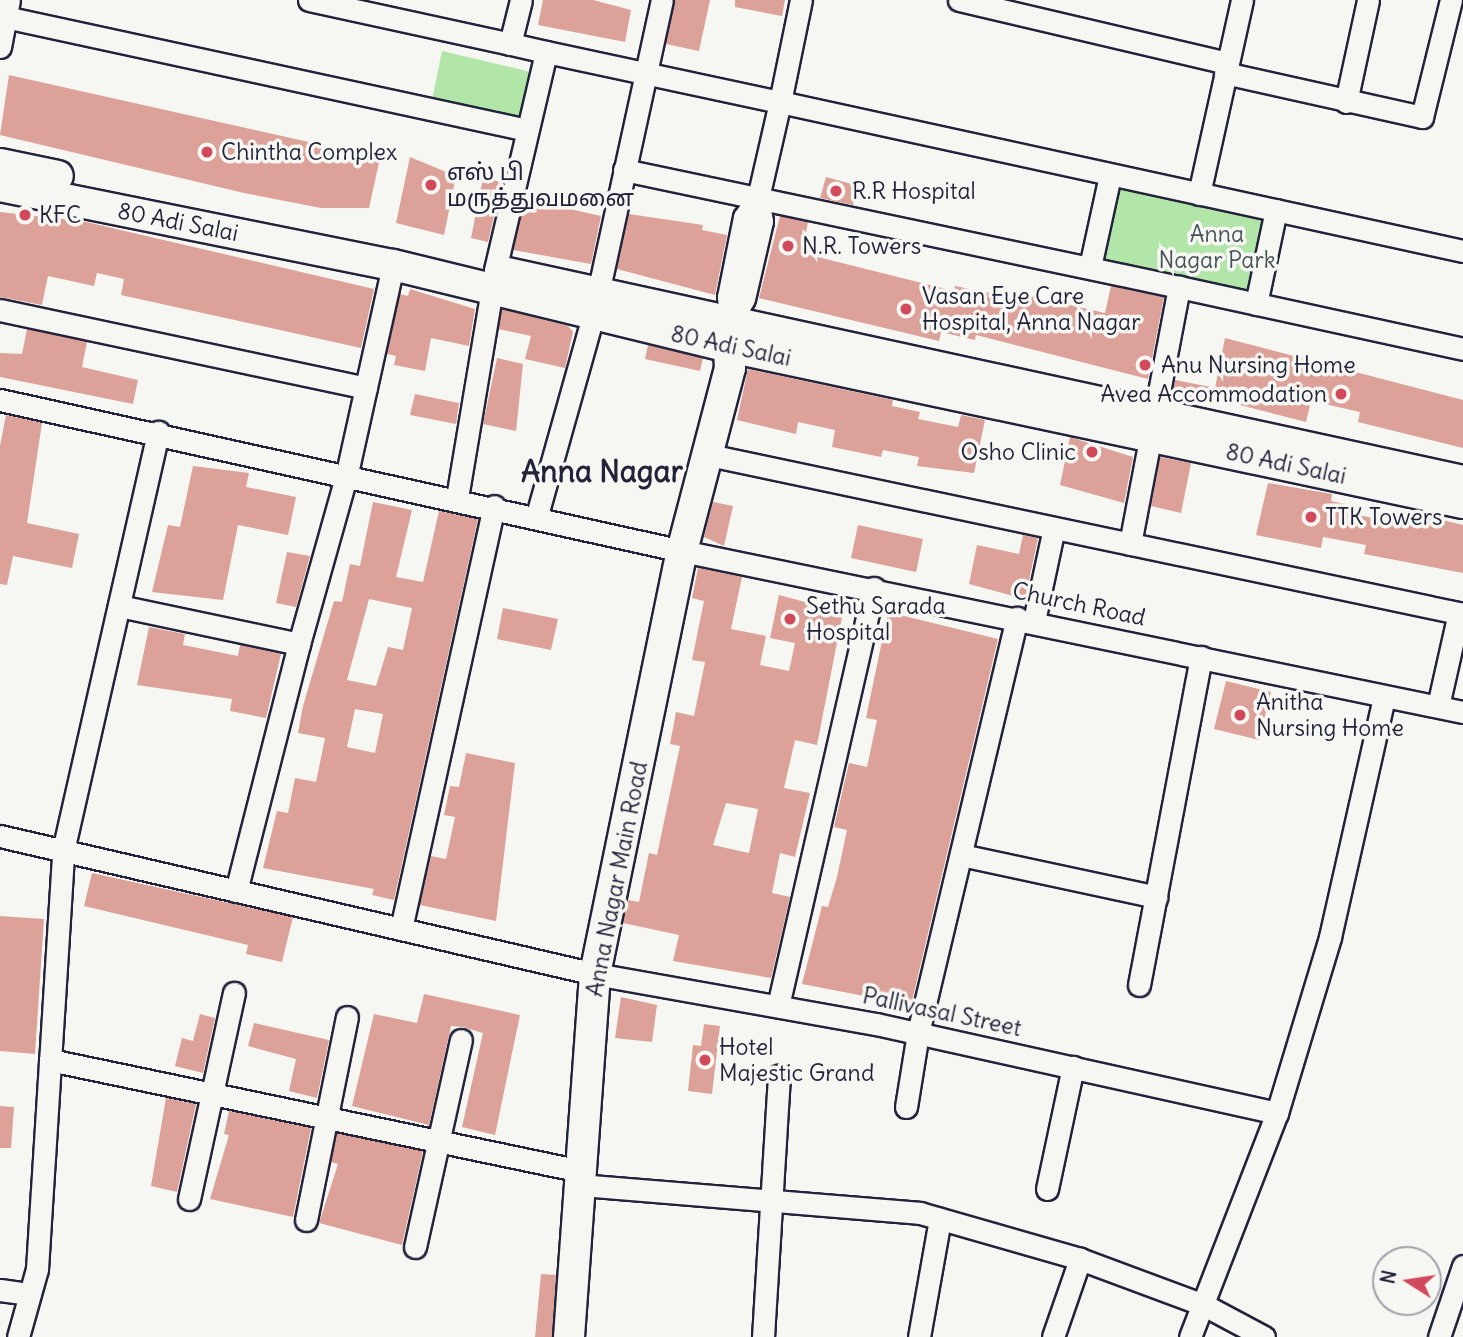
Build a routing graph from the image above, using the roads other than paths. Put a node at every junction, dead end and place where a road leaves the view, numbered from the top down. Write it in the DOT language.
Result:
graph roads {
  1 [pos="309,0"];
  2 [pos="522,0"];
  3 [pos="662,0"];
  4 [pos="801,0"];
  5 [pos="959,0"];
  6 [pos="1242,0"];
  7 [pos="1368,0"];
  8 [pos="1451,0"];
  9 [pos="7,9"];
  10 [pos="510,44"];
  11 [pos="0,47"];
  12 [pos="546,52"];
  13 [pos="1226,68"];
  14 [pos="646,75"];
  15 [pos="780,102"];
  16 [pos="1346,102"];
  17 [pos="527,130"];
  18 [pos="0,164"];
  19 [pos="624,170"];
  20 [pos="1110,175"];
  21 [pos="0,186"];
  22 [pos="1199,194"];
  23 [pos="758,198"];
  24 [pos="1276,211"];
  25 [pos="1463,251"];
  26 [pos="393,265"];
  27 [pos="1090,267"];
  28 [pos="495,279"];
  29 [pos="1179,287"];
  30 [pos="1256,304"];
  31 [pos="596,305"];
  32 [pos="0,310"];
  33 [pos="730,334"];
  34 [pos="1463,349"];
  35 [pos="366,388"];
  36 [pos="0,400"];
  37 [pos="1156,424"];
  38 [pos="158,432"];
  39 [pos="709,455"];
  40 [pos="347,473"];
  41 [pos="1463,481"];
  42 [pos="457,498"];
  43 [pos="1463,503"];
  44 [pos="494,506"];
  45 [pos="537,515"];
  46 [pos="1054,528"];
  47 [pos="1130,544"];
  48 [pos="682,551"];
  49 [pos="874,588"];
  50 [pos="119,606"];
  51 [pos="1461,614"];
  52 [pos="1026,620"];
  53 [pos="299,644"];
  54 [pos="1201,657"];
  55 [pos="1384,697"];
  56 [pos="1438,706"];
  57 [pos="1463,712"];
  58 [pos="0,836"];
  59 [pos="63,851"];
  60 [pos="961,855"];
  61 [pos="236,891"];
  62 [pos="1157,897"];
  63 [pos="401,929"];
  64 [pos="595,974"];
  65 [pos="1139,985"];
  66 [pos="234,993"];
  67 [pos="778,1006"];
  68 [pos="346,1017"];
  69 [pos="918,1033"];
  70 [pos="461,1040"];
  71 [pos="50,1060"];
  72 [pos="1073,1067"];
  73 [pos="779,1075"];
  74 [pos="212,1094"];
  75 [pos="906,1107"];
  76 [pos="1277,1113"];
  77 [pos="327,1118"];
  78 [pos="439,1141"];
  79 [pos="581,1178"];
  80 [pos="1047,1189"];
  81 [pos="189,1199"];
  82 [pos="769,1201"];
  83 [pos="940,1219"];
  84 [pos="306,1220"];
  85 [pos="415,1247"];
  86 [pos="1080,1259"];
  87 [pos="1463,1266"];
  88 [pos="0,1290"];
  89 [pos="30,1294"];
  90 [pos="1203,1305"];
  91 [pos="18,1337"];
  92 [pos="569,1337"];
  93 [pos="763,1337"];
  94 [pos="919,1337"];
  95 [pos="1053,1337"];
  96 [pos="1191,1337"];
  97 [pos="1264,1337"];
  98 [pos="1439,1337"];
  1 -- 10 [label="street"];
  2 -- 10 [label="street"];
  3 -- 14 [label="street"];
  4 -- 15 [label="street"];
  5 -- 13 [label="street"];
  6 -- 13 [label="street"];
  7 -- 16 [label="street"];
  8 -- 16 [label="street"];
  9 -- 11 [label="street"];
  9 -- 17 [label="street"];
  10 -- 12 [label="street"];
  12 -- 14 [label="street"];
  12 -- 17 [label="street"];
  13 -- 16 [label="street"];
  13 -- 22 [label="street"];
  14 -- 15 [label="street"];
  14 -- 19 [label="street"];
  15 -- 20 [label="street"];
  15 -- 23 [label="street"];
  17 -- 28 [label="street"];
  18 -- 28 [label="main road, 80 Adi Salai"];
  19 -- 23 [label="street"];
  19 -- 31 [label="street"];
  20 -- 22 [label="street"];
  20 -- 27 [label="street"];
  21 -- 26 [label="main road, 80 Adi Salai"];
  22 -- 24 [label="street"];
  23 -- 27 [label="street"];
  23 -- 33 [label="street"];
  24 -- 25 [label="street"];
  24 -- 30 [label="street"];
  26 -- 28 [label="main road, 80 Adi Salai"];
  26 -- 35 [label="street"];
  27 -- 29 [label="street"];
  28 -- 31 [label="main road, 80 Adi Salai"];
  28 -- 42 [label="street"];
  29 -- 30 [label="street"];
  29 -- 37 [label="street"];
  30 -- 34 [label="street"];
  31 -- 33 [label="main road, 80 Adi Salai"];
  31 -- 45 [label="street"];
  32 -- 35 [label="street"];
  33 -- 37 [label="main road, 80 Adi Salai"];
  33 -- 39 [label="main road, Anna Nagar Main Road"];
  33 -- 48 [label="main road, Anna Nagar Main Road"];
  35 -- 40 [label="street"];
  36 -- 38 [label="street, Church Road"];
  37 -- 41 [label="main road, 80 Adi Salai"];
  37 -- 43 [label="main road, 80 Adi Salai"];
  37 -- 47 [label="street"];
  38 -- 40 [label="street, Church Road"];
  38 -- 50 [label="street"];
  39 -- 46 [label="street"];
  39 -- 48 [label="main road, Anna Nagar Main Road"];
  40 -- 42 [label="street, Church Road"];
  40 -- 53 [label="street"];
  42 -- 44 [label="street, Church Road"];
  44 -- 45 [label="street, Church Road"];
  44 -- 63 [label="street"];
  45 -- 48 [label="street, Church Road"];
  46 -- 47 [label="street"];
  46 -- 52 [label="street"];
  47 -- 51 [label="street"];
  48 -- 49 [label="street, Church Road"];
  48 -- 64 [label="main road, Anna Nagar Main Road"];
  49 -- 52 [label="street, Church Road"];
  49 -- 67 [label="street"];
  50 -- 53 [label="street"];
  50 -- 59 [label="street"];
  51 -- 56 [label="street"];
  52 -- 54 [label="street, Church Road"];
  52 -- 60 [label="street"];
  53 -- 61 [label="street"];
  54 -- 55 [label="street, Church Road"];
  54 -- 62 [label="street"];
  55 -- 56 [label="street, Church Road"];
  55 -- 76 [label="street"];
  56 -- 57 [label="street, Church Road"];
  58 -- 59 [label="street, Pallivasal Street"];
  59 -- 61 [label="street, Pallivasal Street"];
  59 -- 71 [label="street"];
  60 -- 62 [label="street"];
  60 -- 69 [label="street"];
  61 -- 63 [label="street, Pallivasal Street"];
  62 -- 65 [label="street"];
  63 -- 64 [label="street, Pallivasal Street"];
  64 -- 67 [label="street, Pallivasal Street"];
  64 -- 79 [label="main road, Anna Nagar Main Road"];
  66 -- 74 [label="street"];
  67 -- 69 [label="street, Pallivasal Street"];
  68 -- 77 [label="street"];
  69 -- 72 [label="street, Pallivasal Street"];
  69 -- 75 [label="street"];
  70 -- 78 [label="street"];
  71 -- 74 [label="street"];
  71 -- 89 [label="street"];
  72 -- 76 [label="street, Pallivasal Street"];
  72 -- 80 [label="street"];
  73 -- 82 [label="street"];
  74 -- 77 [label="street"];
  74 -- 81 [label="street"];
  76 -- 90 [label="street"];
  77 -- 78 [label="street"];
  77 -- 84 [label="street"];
  78 -- 79 [label="street"];
  78 -- 85 [label="street"];
  79 -- 82 [label="street"];
  79 -- 92 [label="main road, Anna Nagar Main Road"];
  82 -- 83 [label="street"];
  82 -- 93 [label="street"];
  83 -- 86 [label="street"];
  83 -- 94 [label="street"];
  86 -- 90 [label="street"];
  86 -- 95 [label="street"];
  87 -- 98 [label="street"];
  88 -- 89 [label="street"];
  89 -- 91 [label="street"];
  90 -- 96 [label="street"];
  90 -- 97 [label="street"];
}
